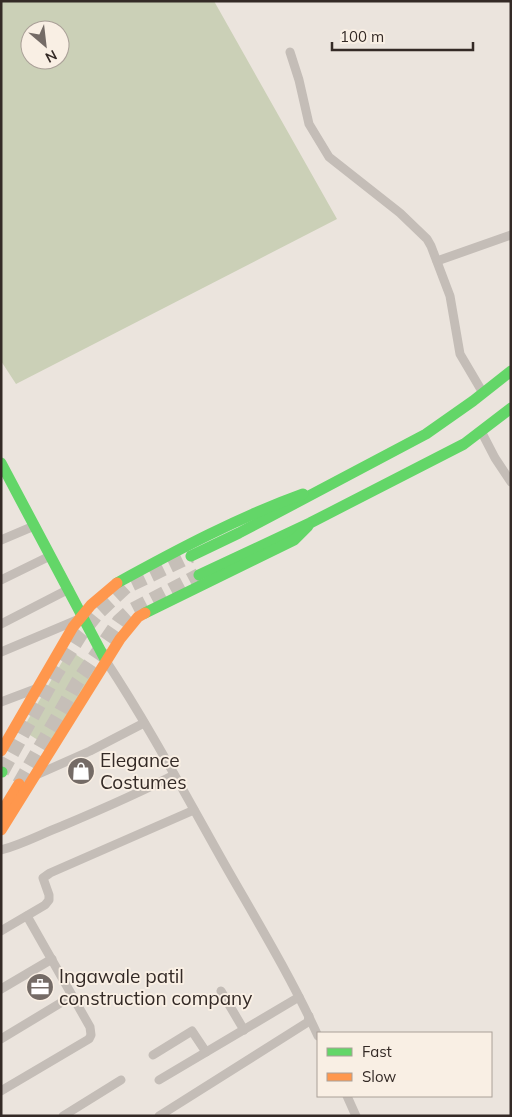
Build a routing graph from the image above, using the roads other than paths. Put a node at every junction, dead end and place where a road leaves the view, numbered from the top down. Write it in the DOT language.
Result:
graph roads {
  1 [pos="290,52"];
  2 [pos="511,235"];
  3 [pos="437,261"];
  4 [pos="511,371"];
  5 [pos="483,393"];
  6 [pos="511,408"];
  7 [pos="481,431"];
  8 [pos="1,463"];
  9 [pos="5,478"];
  10 [pos="511,482"];
  11 [pos="321,489"];
  12 [pos="310,523"];
  13 [pos="34,526"];
  14 [pos="1,540"];
  15 [pos="50,556"];
  16 [pos="191,556"];
  17 [pos="199,575"];
  18 [pos="1,580"];
  19 [pos="69,589"];
  20 [pos="81,617"];
  21 [pos="1,624"];
  22 [pos="1,652"];
  23 [pos="106,661"];
  24 [pos="38,688"];
  25 [pos="1,702"];
  26 [pos="144,723"];
  27 [pos="1,751"];
  28 [pos="174,775"];
  29 [pos="34,776"];
  30 [pos="19,784"];
  31 [pos="194,810"];
  32 [pos="1,813"];
  33 [pos="1,830"];
  34 [pos="1,850"];
  35 [pos="27,916"];
  36 [pos="1,931"];
  37 [pos="52,959"];
  38 [pos="1,989"];
  39 [pos="221,991"];
  40 [pos="72,996"];
  41 [pos="299,997"];
  42 [pos="309,1016"];
  43 [pos="244,1030"];
  44 [pos="317,1034"];
  45 [pos="1,1039"];
  46 [pos="206,1052"];
  47 [pos="153,1054"];
  48 [pos="121,1080"];
  49 [pos="159,1080"];
  50 [pos="1,1091"];
  51 [pos="347,1097"];
  52 [pos="63,1116"];
  53 [pos="159,1116"];
  54 [pos="356,1116"];
  1 -- 3 [label="street"];
  2 -- 3 [label="street"];
  3 -- 5 [label="street"];
  4 -- 5 [label="main road"];
  5 -- 11 [label="main road"];
  6 -- 7 [label="main road"];
  7 -- 10 [label="street"];
  7 -- 12 [label="main road"];
  8 -- 9 [label="main road"];
  9 -- 13 [label="main road"];
  11 -- 16 [label="main road"];
  11 -- 20 [label="main road"];
  12 -- 17 [label="main road"];
  12 -- 23 [label="main road"];
  13 -- 14 [label="street"];
  13 -- 15 [label="main road"];
  15 -- 18 [label="street"];
  15 -- 19 [label="main road"];
  19 -- 20 [label="main road"];
  19 -- 21 [label="street"];
  20 -- 22 [label="street"];
  20 -- 23 [label="main road"];
  20 -- 24 [label="main road"];
  23 -- 26 [label="street"];
  23 -- 29 [label="main road"];
  24 -- 25 [label="street"];
  24 -- 27 [label="main road"];
  26 -- 28 [label="street"];
  26 -- 29 [label="street"];
  28 -- 31 [label="street"];
  28 -- 34 [label="street"];
  29 -- 33 [label="main road"];
  30 -- 32 [label="main road"];
  31 -- 35 [label="street"];
  31 -- 41 [label="street"];
  35 -- 36 [label="street"];
  35 -- 37 [label="street"];
  37 -- 38 [label="street"];
  37 -- 40 [label="street"];
  39 -- 43 [label="street"];
  40 -- 45 [label="street"];
  40 -- 50 [label="street"];
  41 -- 42 [label="street"];
  41 -- 43 [label="street"];
  42 -- 44 [label="street"];
  42 -- 53 [label="street"];
  43 -- 46 [label="street"];
  46 -- 47 [label="street"];
  46 -- 49 [label="street"];
  48 -- 52 [label="street"];
  51 -- 54 [label="street"];
}
